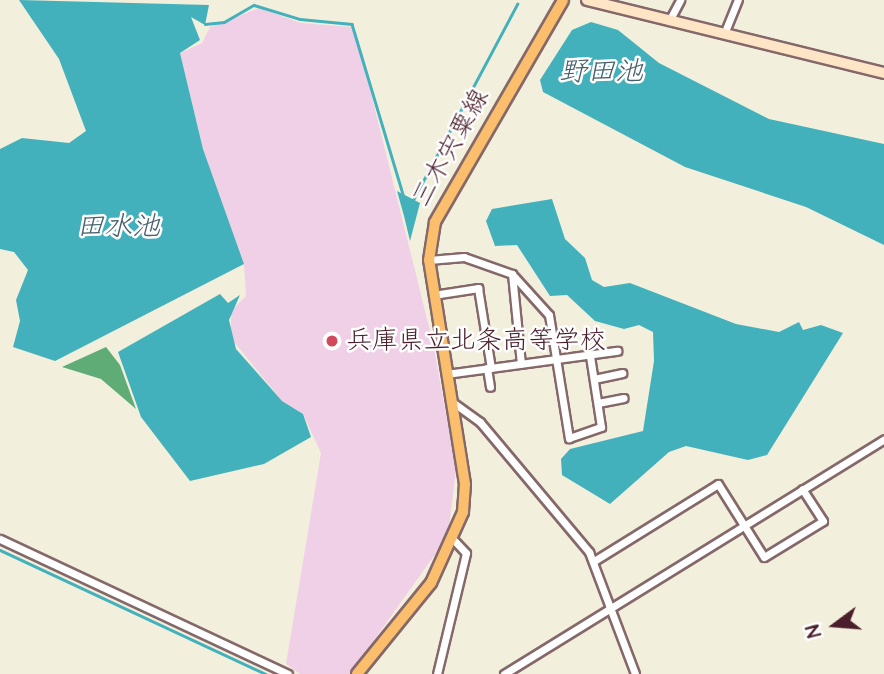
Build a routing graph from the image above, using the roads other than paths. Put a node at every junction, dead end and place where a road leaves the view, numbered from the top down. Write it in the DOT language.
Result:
graph roads {
  1 [pos="563,0"];
  2 [pos="587,0"];
  3 [pos="680,0"];
  4 [pos="738,0"];
  5 [pos="669,21"];
  6 [pos="724,34"];
  7 [pos="884,73"];
  8 [pos="429,260"];
  9 [pos="512,274"];
  10 [pos="433,295"];
  11 [pos="617,351"];
  12 [pos="590,356"];
  13 [pos="556,360"];
  14 [pos="521,364"];
  15 [pos="489,368"];
  16 [pos="622,373"];
  17 [pos="446,374"];
  18 [pos="594,379"];
  19 [pos="490,387"];
  20 [pos="624,398"];
  21 [pos="451,401"];
  22 [pos="598,403"];
  23 [pos="884,439"];
  24 [pos="802,489"];
  25 [pos="744,524"];
  26 [pos="0,539"];
  27 [pos="455,541"];
  28 [pos="594,561"];
  29 [pos="614,604"];
  30 [pos="288,674"];
  31 [pos="357,674"];
  32 [pos="437,674"];
  33 [pos="504,674"];
  34 [pos="635,674"];
  1 -- 8 [label="main road, 三木宍粟線"];
  2 -- 5 [label="main road"];
  3 -- 5 [label="street"];
  4 -- 6 [label="street"];
  5 -- 6 [label="main road"];
  6 -- 7 [label="main road"];
  8 -- 9 [label="street"];
  8 -- 10 [label="main road, 三木宍粟線"];
  9 -- 13 [label="street"];
  9 -- 14 [label="street"];
  10 -- 15 [label="street"];
  10 -- 17 [label="main road, 三木宍粟線"];
  11 -- 12 [label="street"];
  12 -- 13 [label="street"];
  12 -- 18 [label="street"];
  13 -- 14 [label="street"];
  13 -- 22 [label="street"];
  14 -- 15 [label="street"];
  15 -- 17 [label="street"];
  15 -- 19 [label="street"];
  16 -- 18 [label="street"];
  17 -- 21 [label="main road, 三木宍粟線"];
  18 -- 22 [label="street"];
  20 -- 22 [label="street"];
  21 -- 27 [label="main road, 三木宍粟線"];
  21 -- 28 [label="street"];
  23 -- 24 [label="street"];
  24 -- 25 [label="street"];
  24 -- 25 [label="street"];
  25 -- 28 [label="street"];
  25 -- 29 [label="street"];
  26 -- 30 [label="street"];
  27 -- 31 [label="main road, 三木宍粟線"];
  27 -- 32 [label="street"];
  28 -- 29 [label="street"];
  29 -- 33 [label="street"];
  29 -- 34 [label="street"];
}
